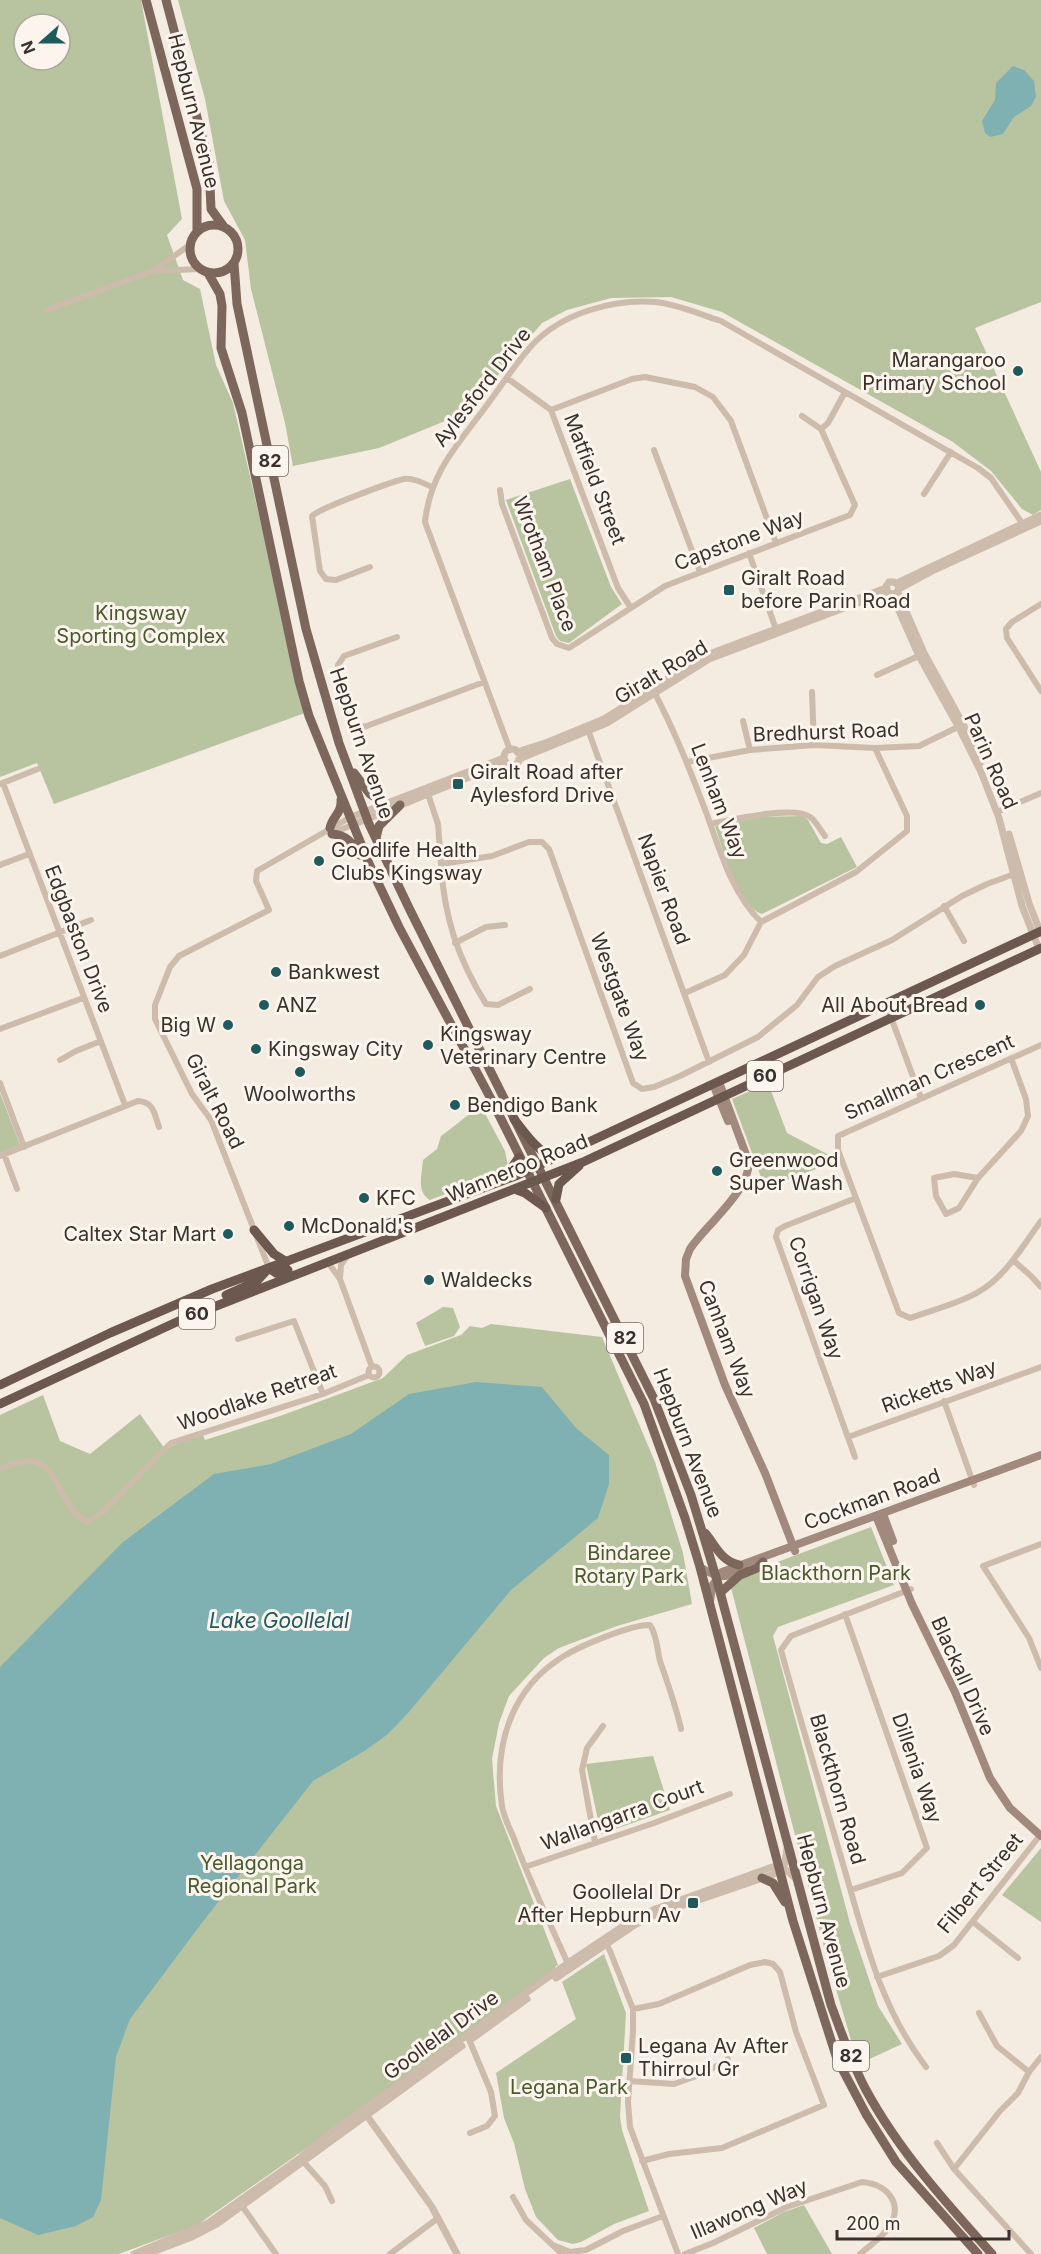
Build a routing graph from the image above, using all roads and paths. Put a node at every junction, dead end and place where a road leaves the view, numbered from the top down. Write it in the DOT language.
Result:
graph roads {
  1 [pos="146,0"];
  2 [pos="165,0"];
  3 [pos="224,227"];
  4 [pos="197,232"];
  5 [pos="191,244"];
  6 [pos="234,263"];
  7 [pos="153,271"];
  8 [pos="204,271"];
  9 [pos="47,310"];
  10 [pos="507,378"];
  11 [pos="845,392"];
  12 [pos="551,410"];
  13 [pos="802,416"];
  14 [pos="821,429"];
  15 [pos="654,450"];
  16 [pos="951,452"];
  17 [pos="432,487"];
  18 [pos="500,490"];
  19 [pos="924,494"];
  20 [pos="1041,514"];
  21 [pos="1041,520"];
  22 [pos="1024,527"];
  23 [pos="776,543"];
  24 [pos="749,554"];
  25 [pos="370,567"];
  26 [pos="700,572"];
  27 [pos="893,590"];
  28 [pos="1041,604"];
  29 [pos="631,608"];
  30 [pos="777,630"];
  31 [pos="397,637"];
  32 [pos="562,647"];
  33 [pos="921,655"];
  34 [pos="877,675"];
  35 [pos="484,682"];
  36 [pos="1041,691"];
  37 [pos="654,692"];
  38 [pos="812,692"];
  39 [pos="743,721"];
  40 [pos="961,725"];
  41 [pos="588,730"];
  42 [pos="814,745"];
  43 [pos="875,748"];
  44 [pos="750,750"];
  45 [pos="515,754"];
  46 [pos="505,760"];
  47 [pos="687,762"];
  48 [pos="347,764"];
  49 [pos="39,769"];
  50 [pos="2,784"];
  51 [pos="426,791"];
  52 [pos="1041,793"];
  53 [pos="340,795"];
  54 [pos="384,803"];
  55 [pos="400,805"];
  56 [pos="999,811"];
  57 [pos="365,814"];
  58 [pos="350,821"];
  59 [pos="710,824"];
  60 [pos="329,832"];
  61 [pos="825,836"];
  62 [pos="376,839"];
  63 [pos="29,854"];
  64 [pos="441,864"];
  65 [pos="0,865"];
  66 [pos="370,866"];
  67 [pos="1016,874"];
  68 [pos="944,906"];
  69 [pos="91,920"];
  70 [pos="761,922"];
  71 [pos="505,925"];
  72 [pos="58,933"];
  73 [pos="1039,933"];
  74 [pos="964,940"];
  75 [pos="455,943"];
  76 [pos="1040,949"];
  77 [pos="0,956"];
  78 [pos="530,989"];
  79 [pos="685,993"];
  80 [pos="83,998"];
  81 [pos="886,1004"];
  82 [pos="891,1017"];
  83 [pos="0,1029"];
  84 [pos="101,1041"];
  85 [pos="1041,1045"];
  86 [pos="1011,1059"];
  87 [pos="60,1060"];
  88 [pos="710,1062"];
  89 [pos="0,1083"];
  90 [pos="716,1083"];
  91 [pos="721,1097"];
  92 [pos="921,1098"];
  93 [pos="125,1105"];
  94 [pos="514,1119"];
  95 [pos="159,1126"];
  96 [pos="24,1147"];
  97 [pos="2,1155"];
  98 [pos="519,1157"];
  99 [pos="554,1158"];
  100 [pos="583,1162"];
  101 [pos="537,1166"];
  102 [pos="526,1171"];
  103 [pos="543,1178"];
  104 [pos="978,1178"];
  105 [pos="502,1181"];
  106 [pos="533,1183"];
  107 [pos="17,1189"];
  108 [pos="517,1190"];
  109 [pos="856,1198"];
  110 [pos="556,1199"];
  111 [pos="546,1208"];
  112 [pos="418,1213"];
  113 [pos="453,1214"];
  114 [pos="1041,1221"];
  115 [pos="254,1230"];
  116 [pos="354,1251"];
  117 [pos="1013,1260"];
  118 [pos="327,1261"];
  119 [pos="287,1262"];
  120 [pos="269,1268"];
  121 [pos="340,1279"];
  122 [pos="1041,1287"];
  123 [pos="183,1319"];
  124 [pos="238,1339"];
  125 [pos="372,1367"];
  126 [pos="1041,1367"];
  127 [pos="369,1374"];
  128 [pos="0,1385"];
  129 [pos="323,1394"];
  130 [pos="3,1401"];
  131 [pos="944,1401"];
  132 [pos="848,1437"];
  133 [pos="855,1457"];
  134 [pos="1040,1459"];
  135 [pos="0,1469"];
  136 [pos="973,1482"];
  137 [pos="880,1517"];
  138 [pos="702,1529"];
  139 [pos="1041,1544"];
  140 [pos="792,1549"];
  141 [pos="763,1562"];
  142 [pos="739,1566"];
  143 [pos="700,1567"];
  144 [pos="716,1577"];
  145 [pos="908,1590"];
  146 [pos="721,1592"];
  147 [pos="710,1602"];
  148 [pos="845,1614"];
  149 [pos="1041,1668"];
  150 [pos="603,1725"];
  151 [pos="681,1729"];
  152 [pos="730,1794"];
  153 [pos="1041,1833"];
  154 [pos="595,1842"];
  155 [pos="788,1844"];
  156 [pos="525,1867"];
  157 [pos="780,1868"];
  158 [pos="762,1878"];
  159 [pos="797,1880"];
  160 [pos="850,1890"];
  161 [pos="793,1921"];
  162 [pos="973,1922"];
  163 [pos="605,1942"];
  164 [pos="1018,1958"];
  165 [pos="569,1966"];
  166 [pos="877,1977"];
  167 [pos="633,2009"];
  168 [pos="979,2013"];
  169 [pos="469,2039"];
  170 [pos="1041,2057"];
  171 [pos="728,2059"];
  172 [pos="926,2067"];
  173 [pos="1029,2072"];
  174 [pos="629,2081"];
  175 [pos="363,2115"];
  176 [pos="470,2133"];
  177 [pos="937,2143"];
  178 [pos="302,2160"];
  179 [pos="642,2161"];
  180 [pos="954,2169"];
  181 [pos="513,2197"];
  182 [pos="332,2201"];
  183 [pos="241,2204"];
  184 [pos="663,2216"];
  185 [pos="436,2219"];
  186 [pos="968,2244"];
  187 [pos="553,2245"];
  188 [pos="164,2248"];
  189 [pos="981,2251"];
  190 [pos="585,2252"];
  191 [pos="134,2254"];
  192 [pos="147,2254"];
  193 [pos="276,2254"];
  194 [pos="390,2254"];
  195 [pos="455,2254"];
  196 [pos="562,2254"];
  197 [pos="678,2254"];
  198 [pos="685,2254"];
  199 [pos="860,2254"];
  200 [pos="966,2254"];
  201 [pos="992,2254"];
  202 [pos="1031,2254"];
  1 -- 4 [label="main road, Hepburn Avenue"];
  2 -- 3 [label="main road, Hepburn Avenue / 82"];
  3 -- 4 [label="main road"];
  3 -- 6 [label="main road, 82"];
  4 -- 5 [label="main road"];
  5 -- 7 [label="street"];
  5 -- 8 [label="main road, 82"];
  6 -- 8 [label="main road"];
  6 -- 48 [label="main road, Hepburn Avenue / 82"];
  7 -- 8 [label="street"];
  7 -- 9 [label="street"];
  8 -- 53 [label="main road, Hepburn Avenue / 82"];
  10 -- 11 [label="street, Aylesford Drive"];
  10 -- 12 [label="street, Matfield Street"];
  10 -- 17 [label="street, Aylesford Drive"];
  11 -- 14 [label="street"];
  11 -- 16 [label="street, Aylesford Drive"];
  12 -- 23 [label="street"];
  12 -- 29 [label="street, Matfield Street"];
  13 -- 14 [label="street"];
  14 -- 23 [label="street, Capstone Way"];
  15 -- 26 [label="street"];
  16 -- 19 [label="street"];
  16 -- 22 [label="street, Aylesford Drive"];
  17 -- 25 [label="street"];
  17 -- 35 [label="street, Aylesford Drive"];
  18 -- 32 [label="street, Wrotham Place"];
  20 -- 22 [label="street, Giralt Road"];
  21 -- 22 [label="street, Giralt Road"];
  22 -- 27 [label="street, Giralt Road"];
  23 -- 24 [label="street, Capstone Way"];
  24 -- 26 [label="street, Capstone Way"];
  24 -- 30 [label="street"];
  26 -- 29 [label="street, Capstone Way"];
  27 -- 30 [label="street, Giralt Road"];
  27 -- 33 [label="street, Parin Road"];
  28 -- 36 [label="street"];
  29 -- 32 [label="street, Capstone Way"];
  30 -- 37 [label="street, Giralt Road"];
  31 -- 35 [label="street"];
  33 -- 34 [label="street"];
  33 -- 40 [label="street, Parin Road"];
  35 -- 45 [label="street, Aylesford Drive"];
  37 -- 41 [label="street, Giralt Road"];
  37 -- 47 [label="street, Lenham Way"];
  38 -- 42 [label="street"];
  39 -- 44 [label="street"];
  40 -- 43 [label="street, Bredhurst Road"];
  40 -- 56 [label="street, Parin Road"];
  41 -- 45 [label="street, Giralt Road"];
  41 -- 79 [label="street, Napier Road"];
  42 -- 43 [label="street, Bredhurst Road"];
  42 -- 44 [label="street, Bredhurst Road"];
  43 -- 70 [label="street"];
  44 -- 47 [label="street, Bredhurst Road"];
  45 -- 46 [label="street"];
  45 -- 46 [label="street, Giralt Road"];
  46 -- 51 [label="street, Giralt Road"];
  47 -- 59 [label="street, Lenham Way"];
  48 -- 54 [label="main road"];
  48 -- 57 [label="main road, Hepburn Avenue / 82"];
  49 -- 50 [label="street"];
  50 -- 63 [label="street, Edgbaston Drive"];
  51 -- 54 [label="street, Giralt Road"];
  51 -- 55 [label="street, Giralt Road"];
  51 -- 64 [label="street"];
  52 -- 56 [label="street"];
  53 -- 58 [label="main road, Hepburn Avenue / 82"];
  53 -- 60 [label="main road"];
  54 -- 57 [label="street, Giralt Road"];
  55 -- 57 [label="street, Giralt Road"];
  55 -- 62 [label="main road"];
  56 -- 67 [label="street, Parin Road"];
  57 -- 58 [label="street, Giralt Road"];
  57 -- 62 [label="main road, Hepburn Avenue / 82"];
  58 -- 60 [label="street, Giralt Road"];
  58 -- 66 [label="main road, Hepburn Avenue / 82"];
  59 -- 61 [label="street"];
  59 -- 70 [label="street, Lenham Way"];
  60 -- 66 [label="main road"];
  60 -- 115 [label="street, Giralt Road"];
  62 -- 94 [label="main road, Hepburn Avenue / 82"];
  63 -- 65 [label="street"];
  63 -- 72 [label="street, Edgbaston Drive"];
  64 -- 75 [label="street"];
  64 -- 88 [label="street, Westgate Way"];
  66 -- 98 [label="main road, Hepburn Avenue / 82"];
  67 -- 68 [label="street, Westgate Way"];
  67 -- 73 [label="street, Parin Road"];
  68 -- 74 [label="street"];
  68 -- 88 [label="street, Westgate Way"];
  69 -- 72 [label="street"];
  70 -- 79 [label="street"];
  71 -- 75 [label="street"];
  72 -- 77 [label="street"];
  72 -- 80 [label="street, Edgbaston Drive"];
  73 -- 76 [label="street, Parin Road"];
  73 -- 81 [label="highway, Wanneroo Road / 60"];
  75 -- 78 [label="street"];
  76 -- 82 [label="highway, Wanneroo Road / 60"];
  79 -- 88 [label="street, Napier Road"];
  80 -- 83 [label="street"];
  80 -- 84 [label="street, Edgbaston Drive"];
  81 -- 82 [label="street"];
  81 -- 90 [label="highway, Wanneroo Road / 60"];
  82 -- 91 [label="highway, Wanneroo Road / 60"];
  82 -- 92 [label="street"];
  84 -- 87 [label="street"];
  84 -- 93 [label="street, Edgbaston Drive"];
  85 -- 86 [label="street, Smallman Crescent"];
  86 -- 92 [label="street, Smallman Crescent"];
  86 -- 104 [label="street"];
  89 -- 96 [label="street"];
  90 -- 91 [label="main road, Canham Way"];
  90 -- 99 [label="highway, Wanneroo Road / 60"];
  91 -- 100 [label="highway, Wanneroo Road / 60"];
  91 -- 140 [label="main road, Canham Way"];
  92 -- 109 [label="street, Smallman Crescent"];
  93 -- 95 [label="street"];
  93 -- 96 [label="street"];
  94 -- 99 [label="highway"];
  94 -- 101 [label="main road, Hepburn Avenue / 82"];
  96 -- 97 [label="street"];
  97 -- 107 [label="street"];
  98 -- 102 [label="main road, Hepburn Avenue / 82"];
  98 -- 105 [label="highway"];
  99 -- 101 [label="highway, Wanneroo Road / 60"];
  100 -- 103 [label="highway, Wanneroo Road / 60"];
  100 -- 110 [label="highway"];
  101 -- 102 [label="highway, Wanneroo Road / 60"];
  101 -- 103 [label="main road, Hepburn Avenue / 82"];
  102 -- 105 [label="highway, Wanneroo Road / 60"];
  102 -- 106 [label="main road, Hepburn Avenue / 82"];
  103 -- 106 [label="highway, Wanneroo Road / 60"];
  103 -- 110 [label="main road, Hepburn Avenue / 82"];
  104 -- 104 [label="street"];
  105 -- 112 [label="highway, Wanneroo Road / 60"];
  106 -- 108 [label="highway, Wanneroo Road / 60"];
  106 -- 111 [label="main road, Hepburn Avenue / 82"];
  108 -- 111 [label="highway"];
  108 -- 113 [label="highway, Wanneroo Road / 60"];
  109 -- 117 [label="street, Smallman Crescent"];
  109 -- 132 [label="street, Corrigan Way"];
  110 -- 138 [label="main road, Hepburn Avenue / 82"];
  111 -- 143 [label="main road, Hepburn Avenue / 82"];
  112 -- 113 [label="highway"];
  112 -- 119 [label="highway, Wanneroo Road / 60"];
  113 -- 116 [label="highway, Wanneroo Road / 60"];
  114 -- 117 [label="street"];
  115 -- 119 [label="highway"];
  115 -- 120 [label="street, Giralt Road"];
  116 -- 118 [label="highway, Wanneroo Road / 60"];
  116 -- 120 [label="highway"];
  116 -- 121 [label="street"];
  117 -- 122 [label="street"];
  118 -- 121 [label="street"];
  118 -- 123 [label="highway, Wanneroo Road / 60"];
  119 -- 120 [label="highway, Wanneroo Road / 60"];
  120 -- 123 [label="highway"];
  120 -- 128 [label="highway, Wanneroo Road / 60"];
  121 -- 125 [label="street"];
  123 -- 130 [label="highway, Wanneroo Road / 60"];
  124 -- 129 [label="street"];
  125 -- 127 [label="street"];
  125 -- 127 [label="street"];
  126 -- 131 [label="street, Ricketts Way"];
  127 -- 129 [label="street, Woodlake Retreat"];
  129 -- 135 [label="street, Woodlake Retreat"];
  131 -- 132 [label="street, Ricketts Way"];
  131 -- 136 [label="street"];
  132 -- 133 [label="street, Corrigan Way"];
  134 -- 136 [label="main road, Cockman Road"];
  136 -- 137 [label="main road, Cockman Road"];
  137 -- 140 [label="main road, Cockman Road"];
  137 -- 145 [label="main road, Blackall Drive"];
  138 -- 142 [label="main road"];
  138 -- 144 [label="main road, Hepburn Avenue / 82"];
  139 -- 149 [label="street"];
  140 -- 141 [label="main road, Cockman Road"];
  140 -- 142 [label="main road, Cockman Road"];
  141 -- 144 [label="main road, Cockman Road"];
  141 -- 146 [label="main road"];
  142 -- 144 [label="main road, Cockman Road"];
  143 -- 144 [label="main road"];
  143 -- 147 [label="main road, Hepburn Avenue / 82"];
  144 -- 146 [label="main road, Hepburn Avenue / 82"];
  144 -- 147 [label="main road"];
  145 -- 148 [label="street, Blackthorn Road"];
  145 -- 153 [label="main road, Blackall Drive"];
  146 -- 155 [label="main road, Hepburn Avenue / 82"];
  147 -- 157 [label="main road, Hepburn Avenue / 82"];
  148 -- 160 [label="street, Blackthorn Road"];
  148 -- 160 [label="street, Dillenia Way"];
  150 -- 154 [label="street"];
  151 -- 156 [label="street"];
  152 -- 154 [label="street, Wallangarra Court"];
  153 -- 162 [label="street, Filbert Street"];
  154 -- 156 [label="street, Wallangarra Court"];
  155 -- 157 [label="street"];
  155 -- 159 [label="main road, Hepburn Avenue / 82"];
  156 -- 165 [label="street"];
  157 -- 158 [label="street, Goollelal Drive"];
  157 -- 159 [label="street"];
  157 -- 161 [label="main road, Hepburn Avenue / 82"];
  157 -- 163 [label="street, Goollelal Drive"];
  158 -- 161 [label="main road"];
  158 -- 163 [label="street, Goollelal Drive"];
  159 -- 189 [label="main road, Hepburn Avenue / 82"];
  160 -- 166 [label="street, Blackthorn Road"];
  161 -- 186 [label="main road, Hepburn Avenue / 82"];
  162 -- 164 [label="street"];
  162 -- 166 [label="street, Filbert Street"];
  163 -- 165 [label="street, Goollelal Drive"];
  163 -- 167 [label="street"];
  165 -- 169 [label="street, Goollelal Drive"];
  166 -- 172 [label="street, Blackthorn Road"];
  167 -- 174 [label="street"];
  167 -- 179 [label="street"];
  168 -- 173 [label="street"];
  169 -- 175 [label="street, Goollelal Drive"];
  169 -- 176 [label="street"];
  170 -- 173 [label="street"];
  171 -- 174 [label="street"];
  173 -- 180 [label="street"];
  174 -- 179 [label="street"];
  175 -- 178 [label="street, Goollelal Drive"];
  175 -- 185 [label="street"];
  177 -- 180 [label="street"];
  178 -- 182 [label="street"];
  178 -- 183 [label="street, Goollelal Drive"];
  179 -- 184 [label="street"];
  180 -- 202 [label="street"];
  181 -- 187 [label="street"];
  183 -- 188 [label="street, Goollelal Drive"];
  183 -- 193 [label="street"];
  184 -- 190 [label="street"];
  184 -- 197 [label="street"];
  185 -- 194 [label="street"];
  185 -- 195 [label="street"];
  186 -- 189 [label="main road, Hepburn Avenue / 82"];
  186 -- 200 [label="main road"];
  187 -- 190 [label="street"];
  187 -- 196 [label="street"];
  188 -- 191 [label="street, Goollelal Drive"];
  188 -- 192 [label="street, Goollelal Drive"];
  189 -- 201 [label="main road, Hepburn Avenue / 82"];
  198 -- 199 [label="street, Illawong Way"];
}
